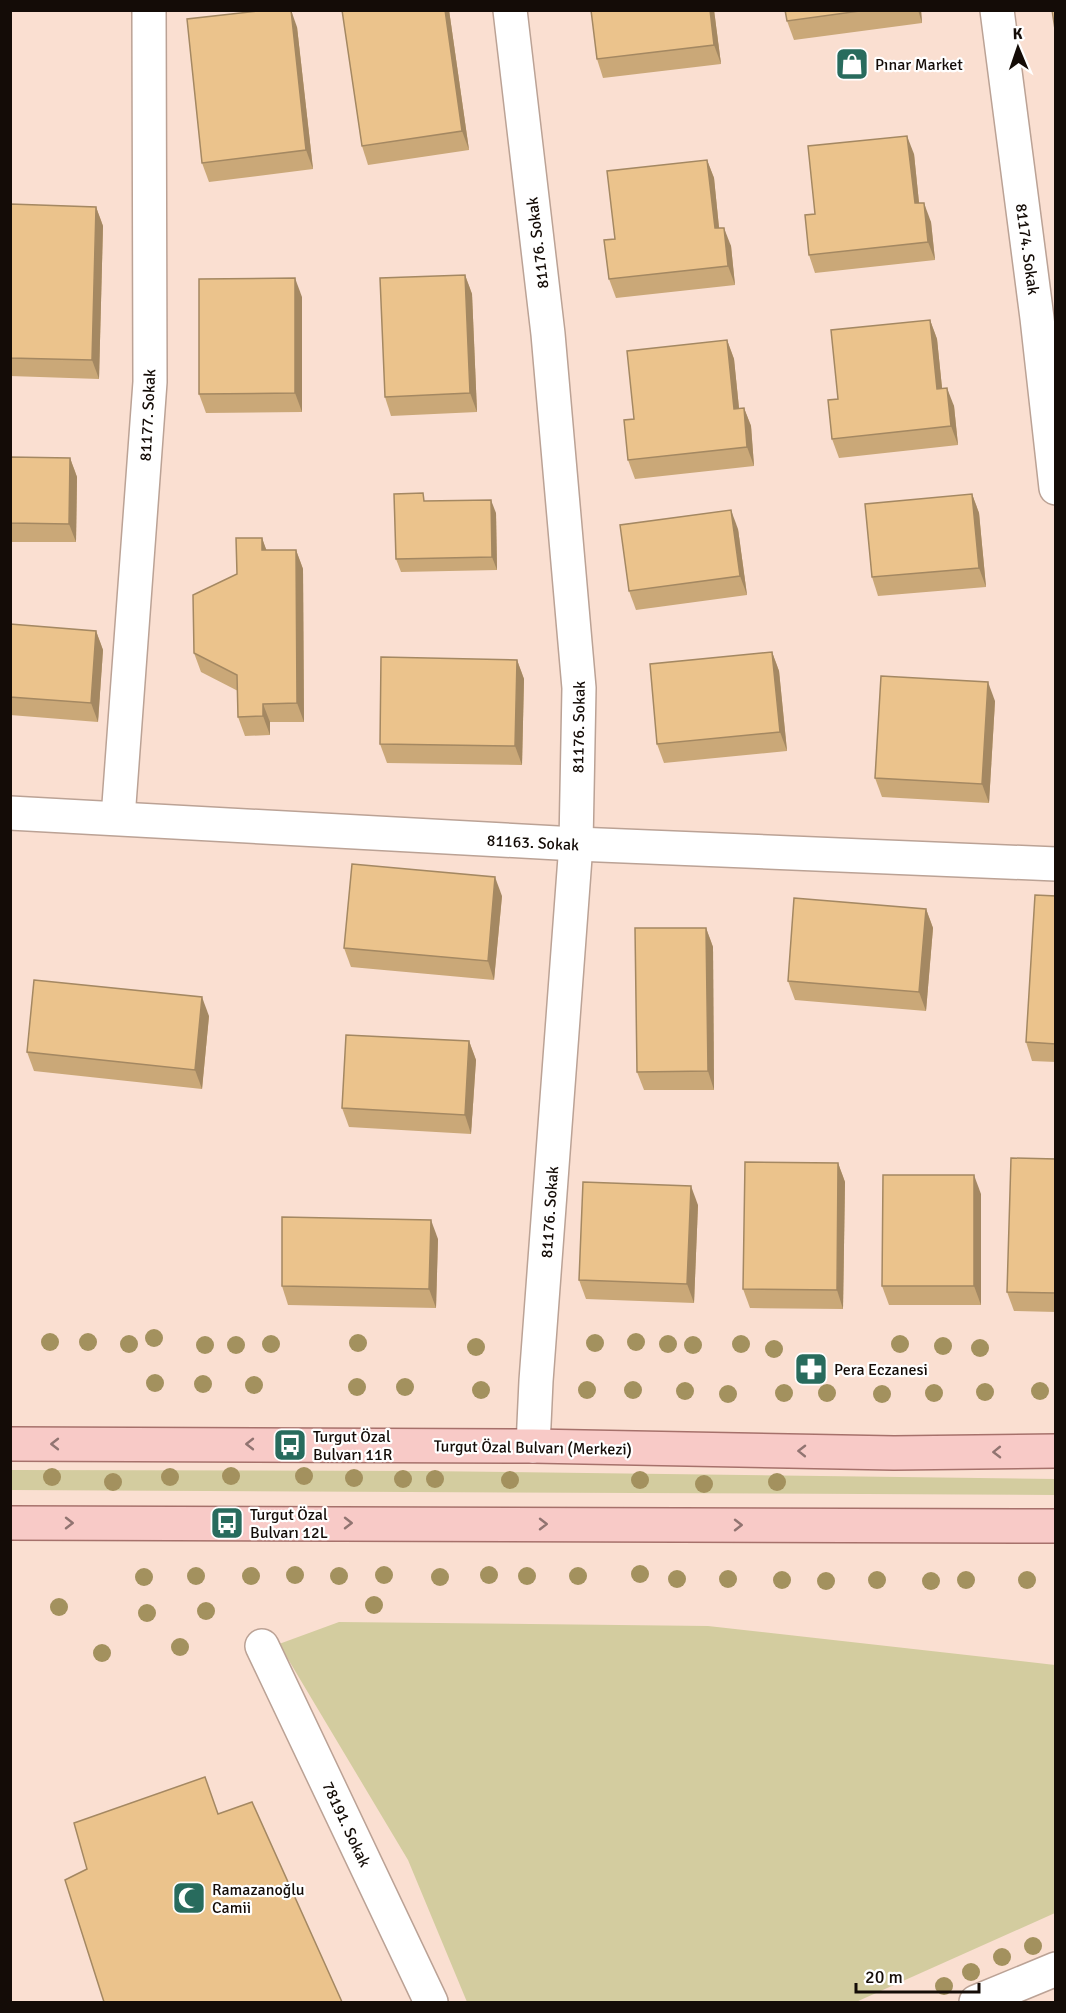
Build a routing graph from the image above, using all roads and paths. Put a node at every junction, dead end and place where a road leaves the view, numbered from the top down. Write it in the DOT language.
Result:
graph roads {
  1 [pos="149,10"];
  2 [pos="510,10"];
  3 [pos="996,10"];
  4 [pos="1046,316"];
  5 [pos="1056,488"];
  6 [pos="10,813"];
  7 [pos="118,818"];
  8 [pos="576,844"];
  9 [pos="1056,864"];
  10 [pos="10,1444"];
  11 [pos="533,1446"];
  12 [pos="1056,1451"];
  13 [pos="10,1523"];
  14 [pos="1056,1526"];
  15 [pos="262,1646"];
  16 [pos="1056,1969"];
  17 [pos="431,2002"];
  18 [pos="976,2002"];
  1 -- 7 [label="street, 81177. Sokak"];
  2 -- 8 [label="street, 81176. Sokak"];
  3 -- 4 [label="street, 81174. Sokak"];
  4 -- 5 [label="street, 81174. Sokak"];
  6 -- 7 [label="street, 81163. Sokak"];
  7 -- 8 [label="street, 81163. Sokak"];
  8 -- 9 [label="street, 81163. Sokak"];
  8 -- 11 [label="street, 81176. Sokak"];
  11 -- 10 [label="main road, Turgut Özal Bulvarı (Merkezi), one-way"];
  12 -- 11 [label="main road, Turgut Özal Bulvarı (Merkezi), one-way"];
  13 -- 14 [label="main road, one-way"];
  15 -- 17 [label="street, 78191. Sokak"];
  16 -- 18 [label="street"];
}
